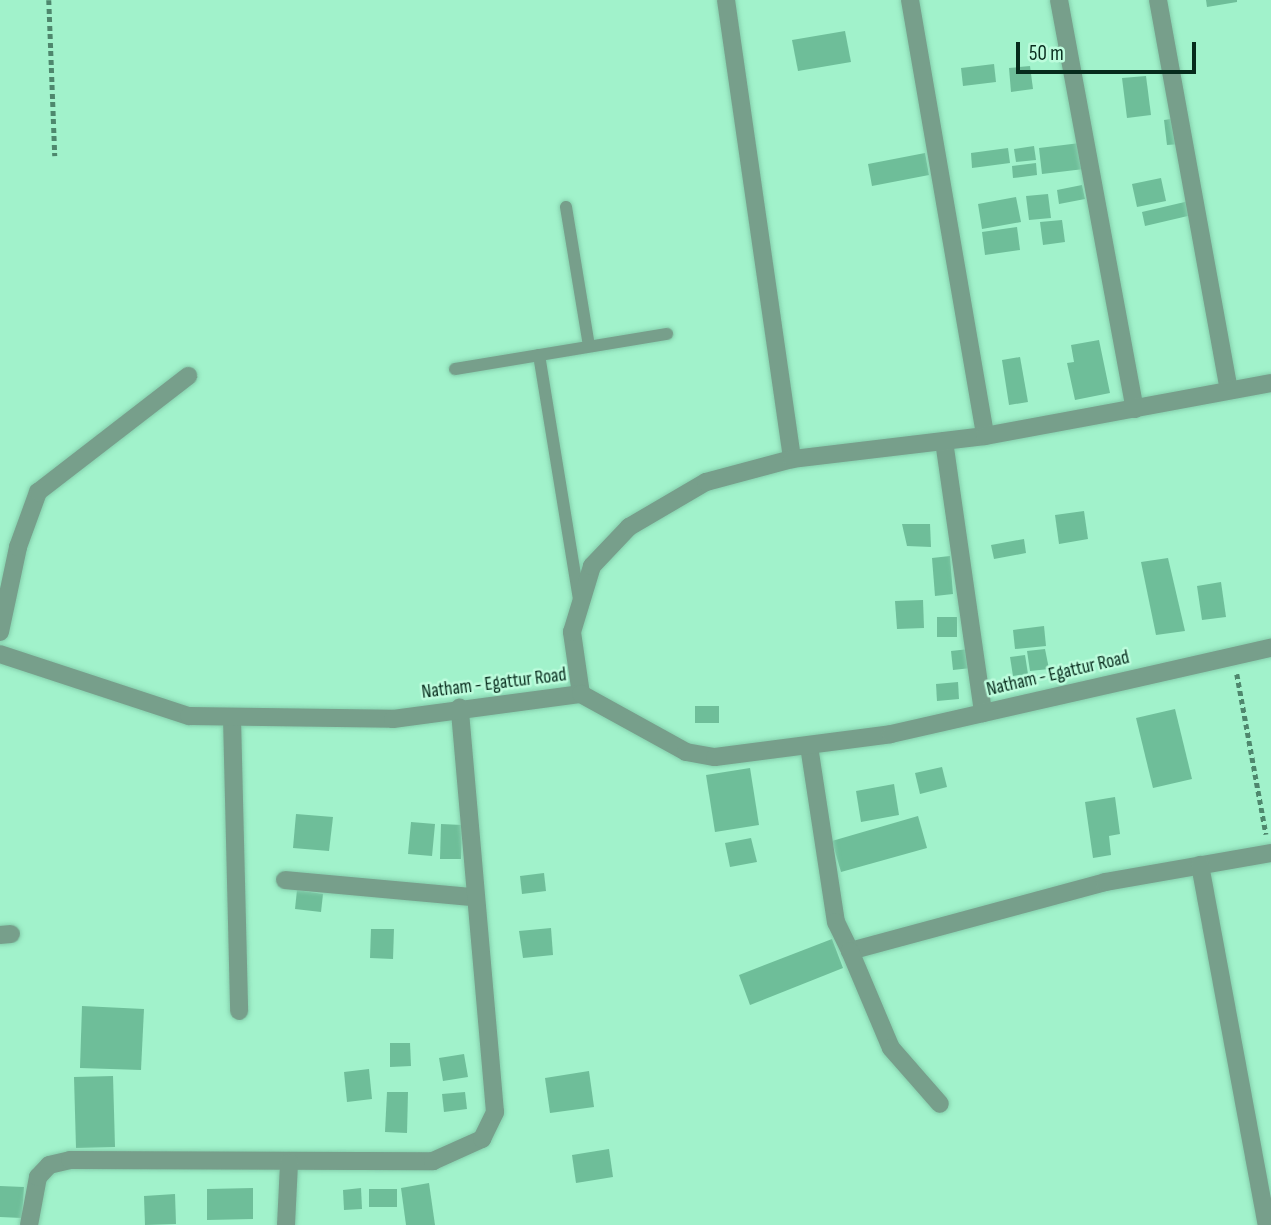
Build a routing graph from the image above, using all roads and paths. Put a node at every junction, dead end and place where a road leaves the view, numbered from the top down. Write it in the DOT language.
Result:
graph roads {
  1 [pos="49,0"];
  2 [pos="726,0"];
  3 [pos="910,0"];
  4 [pos="1059,0"];
  5 [pos="1158,0"];
  6 [pos="55,156"];
  7 [pos="566,207"];
  8 [pos="667,334"];
  9 [pos="589,346"];
  10 [pos="538,355"];
  11 [pos="455,369"];
  12 [pos="188,376"];
  13 [pos="1271,383"];
  14 [pos="1228,386"];
  15 [pos="1135,409"];
  16 [pos="985,436"];
  17 [pos="944,441"];
  18 [pos="792,459"];
  19 [pos="579,598"];
  20 [pos="0,632"];
  21 [pos="1271,648"];
  22 [pos="0,654"];
  23 [pos="1233,656"];
  24 [pos="580,694"];
  25 [pos="460,708"];
  26 [pos="983,713"];
  27 [pos="232,718"];
  28 [pos="809,746"];
  29 [pos="1270,853"];
  30 [pos="1199,865"];
  31 [pos="285,880"];
  32 [pos="473,897"];
  33 [pos="850,951"];
  34 [pos="239,1011"];
  35 [pos="940,1104"];
  36 [pos="289,1163"];
  37 [pos="29,1225"];
  38 [pos="286,1225"];
  39 [pos="1267,1225"];
  1 -- 6 [label="path"];
  2 -- 18 [label="street"];
  3 -- 16 [label="street"];
  4 -- 15 [label="street"];
  5 -- 14 [label="street"];
  7 -- 9 [label="lane"];
  8 -- 9 [label="lane"];
  9 -- 10 [label="lane"];
  10 -- 11 [label="lane"];
  10 -- 19 [label="lane"];
  12 -- 20 [label="street"];
  13 -- 14 [label="street"];
  14 -- 15 [label="street"];
  15 -- 16 [label="street"];
  16 -- 17 [label="street"];
  17 -- 18 [label="street"];
  17 -- 26 [label="street"];
  18 -- 19 [label="street"];
  19 -- 24 [label="street"];
  21 -- 23 [label="street, Natham - Egattur Road"];
  22 -- 27 [label="street, Natham - Egattur Road"];
  23 -- 26 [label="street, Natham - Egattur Road"];
  23 -- 29 [label="path"];
  24 -- 25 [label="street, Natham - Egattur Road"];
  24 -- 28 [label="street, Natham - Egattur Road"];
  25 -- 27 [label="street, Natham - Egattur Road"];
  25 -- 32 [label="street"];
  26 -- 28 [label="street, Natham - Egattur Road"];
  27 -- 34 [label="street"];
  28 -- 33 [label="street"];
  29 -- 30 [label="street"];
  30 -- 33 [label="street"];
  30 -- 39 [label="street"];
  31 -- 32 [label="street"];
  32 -- 36 [label="street"];
  33 -- 35 [label="street"];
  36 -- 37 [label="street"];
  36 -- 38 [label="street"];
}
